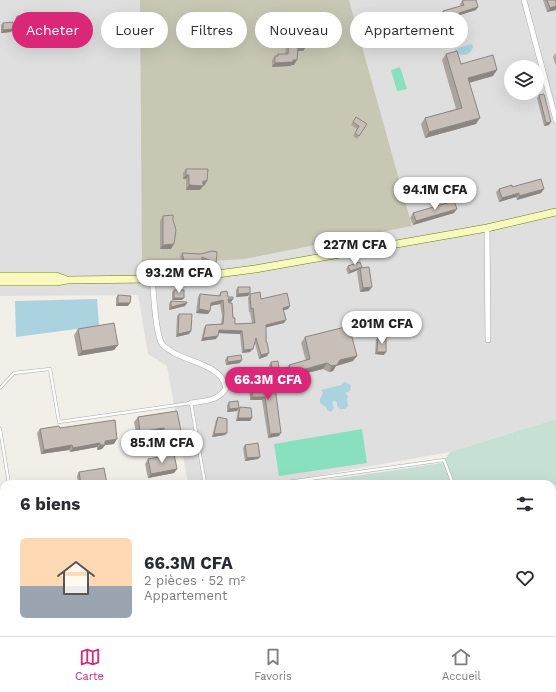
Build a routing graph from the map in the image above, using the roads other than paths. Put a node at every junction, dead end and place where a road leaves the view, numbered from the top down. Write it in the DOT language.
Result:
graph roads {
  1 [pos="524,0"];
  2 [pos="556,120"];
  3 [pos="556,212"];
  4 [pos="487,228"];
  5 [pos="0,276"];
  6 [pos="152,279"];
  7 [pos="67,280"];
  8 [pos="0,282"];
  9 [pos="488,340"];
  10 [pos="0,388"];
  11 [pos="191,403"];
  12 [pos="0,429"];
  13 [pos="8,480"];
  14 [pos="204,480"];
  15 [pos="302,480"];
  16 [pos="452,480"];
  1 -- 2 [label="street"];
  3 -- 4 [label="main road"];
  4 -- 6 [label="main road"];
  4 -- 9 [label="street"];
  5 -- 7 [label="main road"];
  6 -- 7 [label="main road"];
  6 -- 11 [label="street"];
  7 -- 8 [label="main road"];
  10 -- 11 [label="lane"];
  11 -- 14 [label="lane"];
  12 -- 13 [label="lane"];
  15 -- 16 [label="lane"];
}
